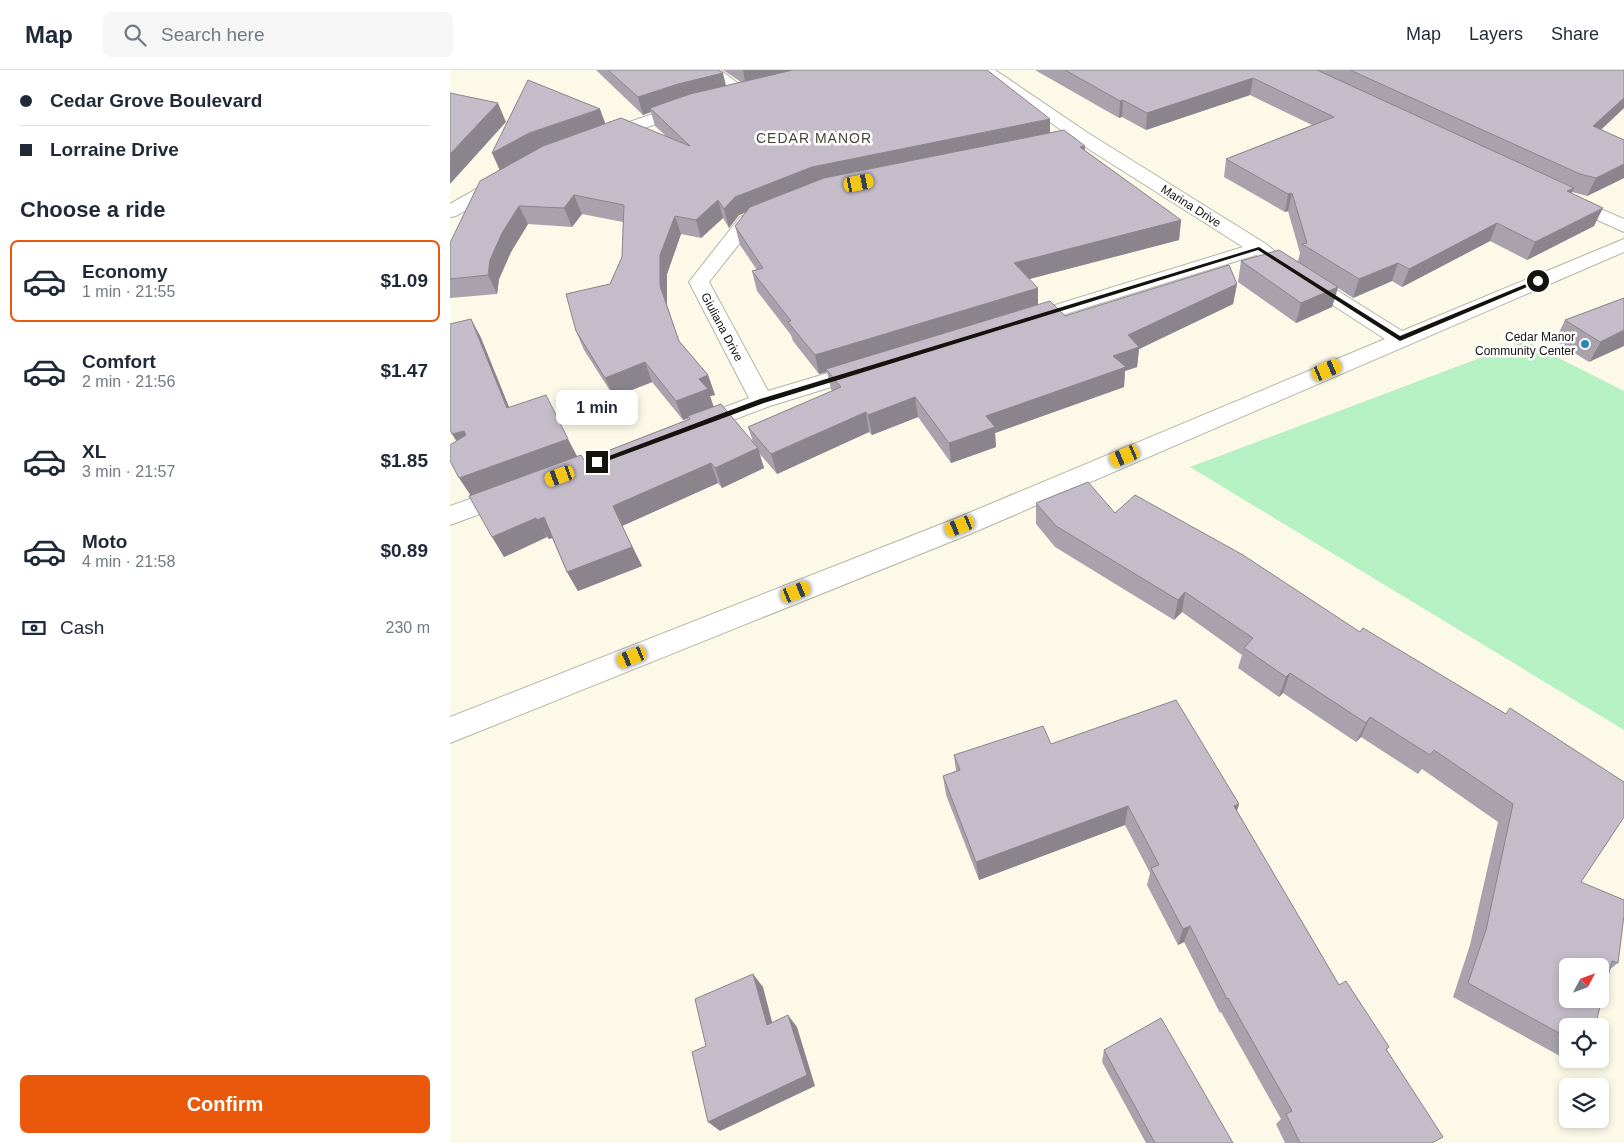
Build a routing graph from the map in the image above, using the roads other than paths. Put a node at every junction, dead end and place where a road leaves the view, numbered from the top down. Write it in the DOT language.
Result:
graph roads {
  1 [pos="710,70"];
  2 [pos="985,70"];
  3 [pos="760,89"];
  4 [pos="743,94"];
  5 [pos="725,98"];
  6 [pos="707,102"];
  7 [pos="1082,137"];
  8 [pos="588,142"];
  9 [pos="1024,149"];
  10 [pos="518,173"];
  11 [pos="1552,193"];
  12 [pos="781,207"];
  13 [pos="450,212"];
  14 [pos="1624,226"];
  15 [pos="1624,245"];
  16 [pos="1259,248"];
  17 [pos="1001,328"];
  18 [pos="1400,339"];
  19 [pos="886,363"];
  20 [pos="762,401"];
  21 [pos="670,435"];
  22 [pos="533,486"];
  23 [pos="450,516"];
  24 [pos="450,730"];
  1 -- 4 [label="street"];
  2 -- 7 [label="street, Marina Drive"];
  3 -- 4 [label="street"];
  4 -- 5 [label="street"];
  6 -- 8 [label="street"];
  7 -- 9 [label="street"];
  7 -- 16 [label="street, Marina Drive"];
  10 -- 13 [label="street"];
  11 -- 14 [label="street"];
  12 -- 20 [label="street, Giuliana Drive"];
  15 -- 18 [label="street"];
  16 -- 17 [label="street"];
  16 -- 18 [label="street, Marina Drive"];
  18 -- 24 [label="street"];
  19 -- 20 [label="street"];
  20 -- 21 [label="street"];
  22 -- 23 [label="street"];
}
